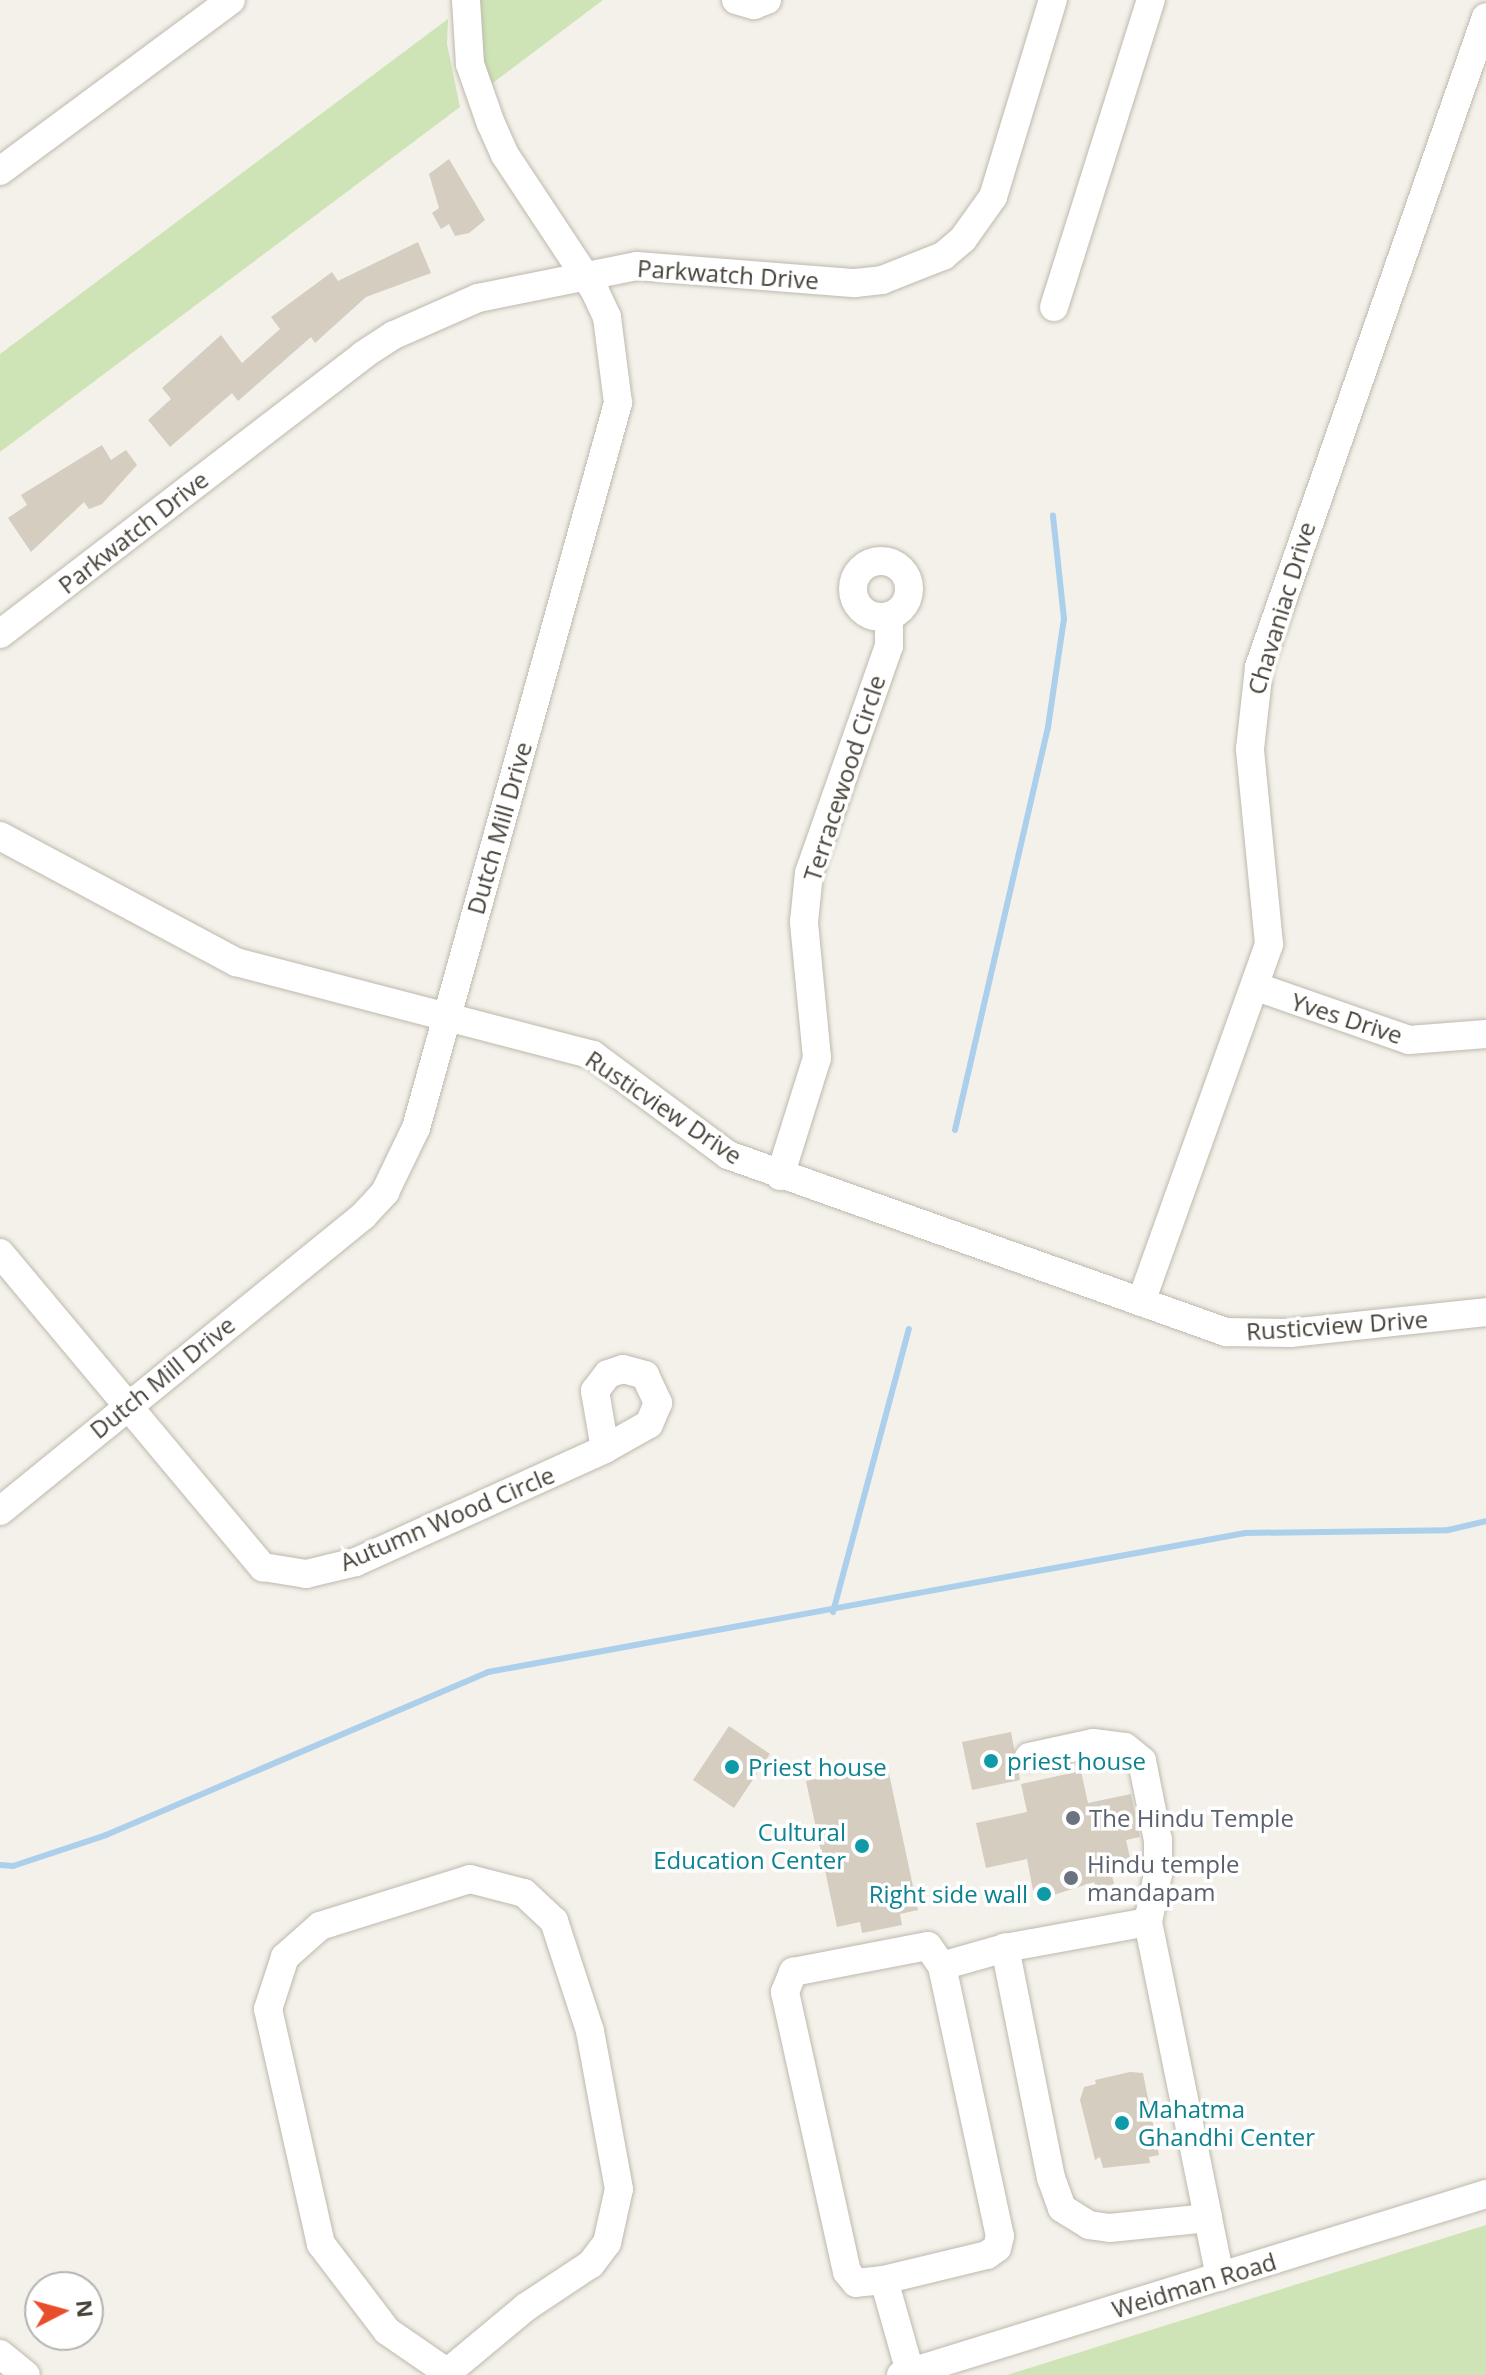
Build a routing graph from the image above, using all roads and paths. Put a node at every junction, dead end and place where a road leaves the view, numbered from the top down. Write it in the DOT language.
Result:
graph roads {
  1 [pos="231,0"];
  2 [pos="466,0"];
  3 [pos="736,0"];
  4 [pos="767,0"];
  5 [pos="1053,0"];
  6 [pos="1151,0"];
  7 [pos="1486,17"];
  8 [pos="0,171"];
  9 [pos="583,273"];
  10 [pos="1054,307"];
  11 [pos="889,616"];
  12 [pos="0,634"];
  13 [pos="0,836"];
  14 [pos="1257,987"];
  15 [pos="444,1019"];
  16 [pos="1486,1034"];
  17 [pos="780,1176"];
  18 [pos="0,1253"];
  19 [pos="1141,1302"];
  20 [pos="1486,1312"];
  21 [pos="125,1406"];
  22 [pos="605,1449"];
  23 [pos="0,1511"];
  24 [pos="1029,1757"];
  25 [pos="1148,1922"];
  26 [pos="1005,1948"];
  27 [pos="942,1966"];
  28 [pos="1486,2194"];
  29 [pos="1208,2218"];
  30 [pos="1220,2277"];
  31 [pos="884,2280"];
  32 [pos="0,2354"];
  33 [pos="450,2374"];
  34 [pos="906,2374"];
  35 [pos="26,2375"];
  1 -- 8 [label="street"];
  2 -- 9 [label="street, Dutch Mill Drive"];
  3 -- 4 [label="street"];
  5 -- 9 [label="street, Parkwatch Drive"];
  6 -- 10 [label="street"];
  7 -- 14 [label="street, Chavaniac Drive"];
  9 -- 12 [label="street, Parkwatch Drive"];
  9 -- 15 [label="street, Dutch Mill Drive"];
  11 -- 17 [label="street, Terracewood Circle"];
  13 -- 15 [label="street, Rusticview Drive"];
  14 -- 16 [label="street, Yves Drive"];
  14 -- 19 [label="street, Chavaniac Drive"];
  15 -- 17 [label="street, Rusticview Drive"];
  15 -- 21 [label="street, Dutch Mill Drive"];
  17 -- 19 [label="street, Rusticview Drive"];
  18 -- 21 [label="street, Autumn Wood Circle"];
  19 -- 20 [label="street, Rusticview Drive"];
  21 -- 22 [label="street, Autumn Wood Circle"];
  21 -- 23 [label="street, Dutch Mill Drive"];
  24 -- 25 [label="street"];
  25 -- 26 [label="street"];
  25 -- 29 [label="street"];
  26 -- 27 [label="street"];
  26 -- 29 [label="street"];
  27 -- 31 [label="street"];
  27 -- 31 [label="street"];
  28 -- 30 [label="street, Weidman Road"];
  29 -- 30 [label="street"];
  30 -- 34 [label="street, Weidman Road"];
  31 -- 34 [label="street"];
  32 -- 35 [label="street"];
  33 -- 33 [label="street"];
}
